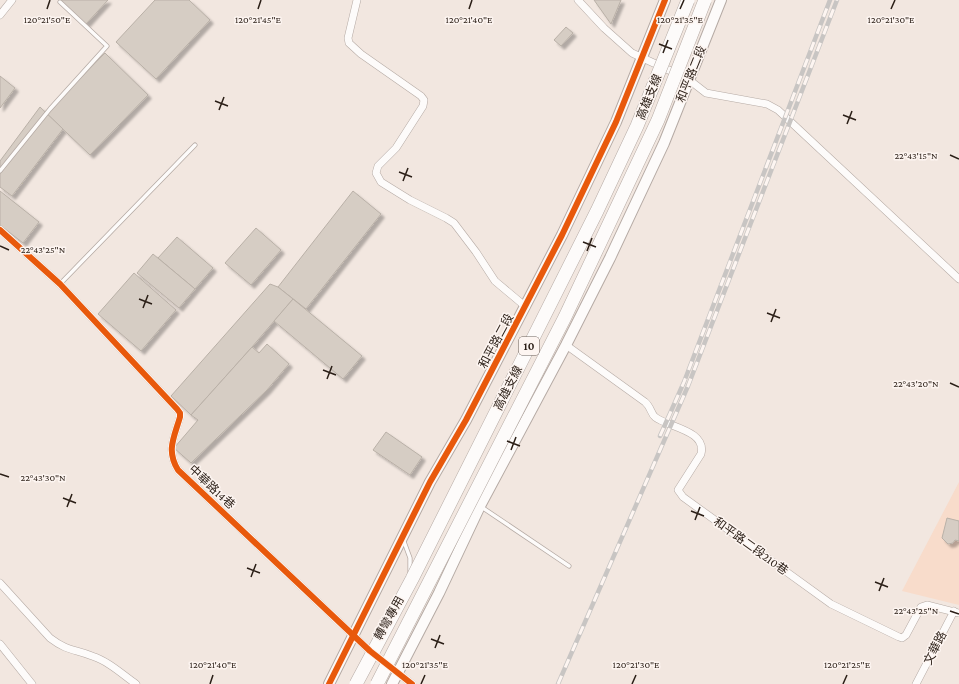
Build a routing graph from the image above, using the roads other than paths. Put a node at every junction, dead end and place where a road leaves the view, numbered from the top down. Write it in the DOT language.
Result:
graph roads {
  1 [pos="12,0"];
  2 [pos="357,0"];
  3 [pos="578,0"];
  4 [pos="665,0"];
  5 [pos="688,0"];
  6 [pos="705,0"];
  7 [pos="720,0"];
  8 [pos="60,2"];
  9 [pos="0,15"];
  10 [pos="643,58"];
  11 [pos="688,79"];
  12 [pos="195,144"];
  13 [pos="0,171"];
  14 [pos="0,230"];
  15 [pos="959,279"];
  16 [pos="60,284"];
  17 [pos="526,308"];
  18 [pos="566,345"];
  19 [pos="480,506"];
  20 [pos="403,538"];
  21 [pos="569,566"];
  22 [pos="0,583"];
  23 [pos="956,612"];
  24 [pos="354,636"];
  25 [pos="0,644"];
  26 [pos="370,651"];
  27 [pos="398,673"];
  28 [pos="32,684"];
  29 [pos="136,684"];
  30 [pos="329,684"];
  31 [pos="356,684"];
  32 [pos="378,684"];
  33 [pos="392,684"];
  34 [pos="412,684"];
  35 [pos="916,684"];
  1 -- 9 [label="street"];
  2 -- 17 [label="street"];
  3 -- 10 [label="street"];
  4 -- 10 [label="street, 和平路二段"];
  5 -- 31 [label="highway, 高雄支線 / 10, bridge"];
  6 -- 32 [label="highway, 高雄支線 / 10, bridge"];
  7 -- 11 [label="street, 和平路二段"];
  8 -- 13 [label="lane"];
  10 -- 11 [label="street"];
  10 -- 17 [label="street, 和平路二段"];
  11 -- 15 [label="street"];
  11 -- 18 [label="street, 和平路二段"];
  12 -- 16 [label="lane"];
  14 -- 16 [label="street, 中華路14巷"];
  16 -- 24 [label="street, 中華路14巷"];
  17 -- 20 [label="street, 和平路二段"];
  18 -- 19 [label="street, 和平路二段"];
  18 -- 23 [label="street, 和平路二段210巷"];
  19 -- 21 [label="lane"];
  19 -- 27 [label="street, 和平路二段"];
  20 -- 24 [label="street, 和平路二段"];
  20 -- 26 [label="lane, 轉彎專用"];
  22 -- 29 [label="street"];
  23 -- 35 [label="street, 文華路"];
  24 -- 26 [label="street, 中華路14巷"];
  24 -- 30 [label="street, 和平路二段"];
  25 -- 28 [label="street"];
  26 -- 27 [label="street, 中華路14巷"];
  27 -- 33 [label="street, 和平路二段"];
  27 -- 34 [label="street, 中華路14巷"];
}
